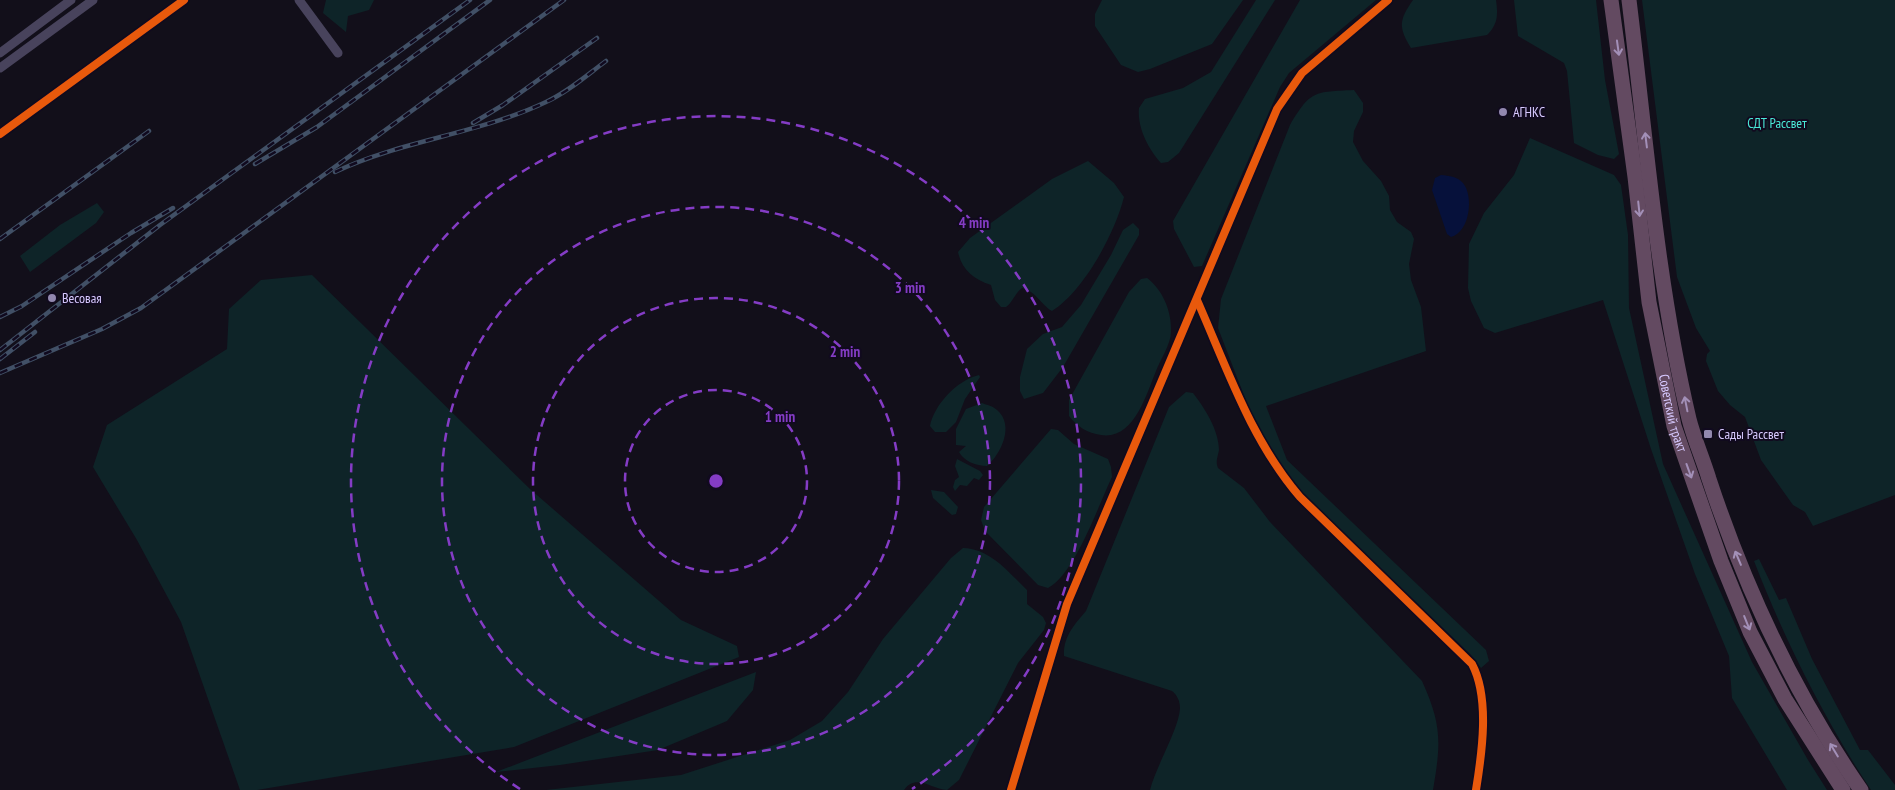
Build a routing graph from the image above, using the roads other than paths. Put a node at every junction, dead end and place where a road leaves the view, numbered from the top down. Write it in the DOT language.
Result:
graph roads {
  1 [pos="71,0"];
  2 [pos="93,0"];
  3 [pos="184,0"];
  4 [pos="299,0"];
  5 [pos="1388,0"];
  6 [pos="1611,0"];
  7 [pos="1630,0"];
  8 [pos="0,53"];
  9 [pos="338,54"];
  10 [pos="0,68"];
  11 [pos="0,134"];
  12 [pos="1197,300"];
  13 [pos="1011,790"];
  14 [pos="1476,790"];
  15 [pos="1843,790"];
  16 [pos="1861,790"];
  1 -- 8 [label="street"];
  2 -- 10 [label="street"];
  3 -- 11 [label="street"];
  4 -- 9 [label="street"];
  5 -- 12 [label="street"];
  6 -- 15 [label="highway, Советский тракт, one-way"];
  16 -- 7 [label="highway, Советский тракт, one-way"];
  12 -- 13 [label="street"];
  12 -- 14 [label="street"];
}
